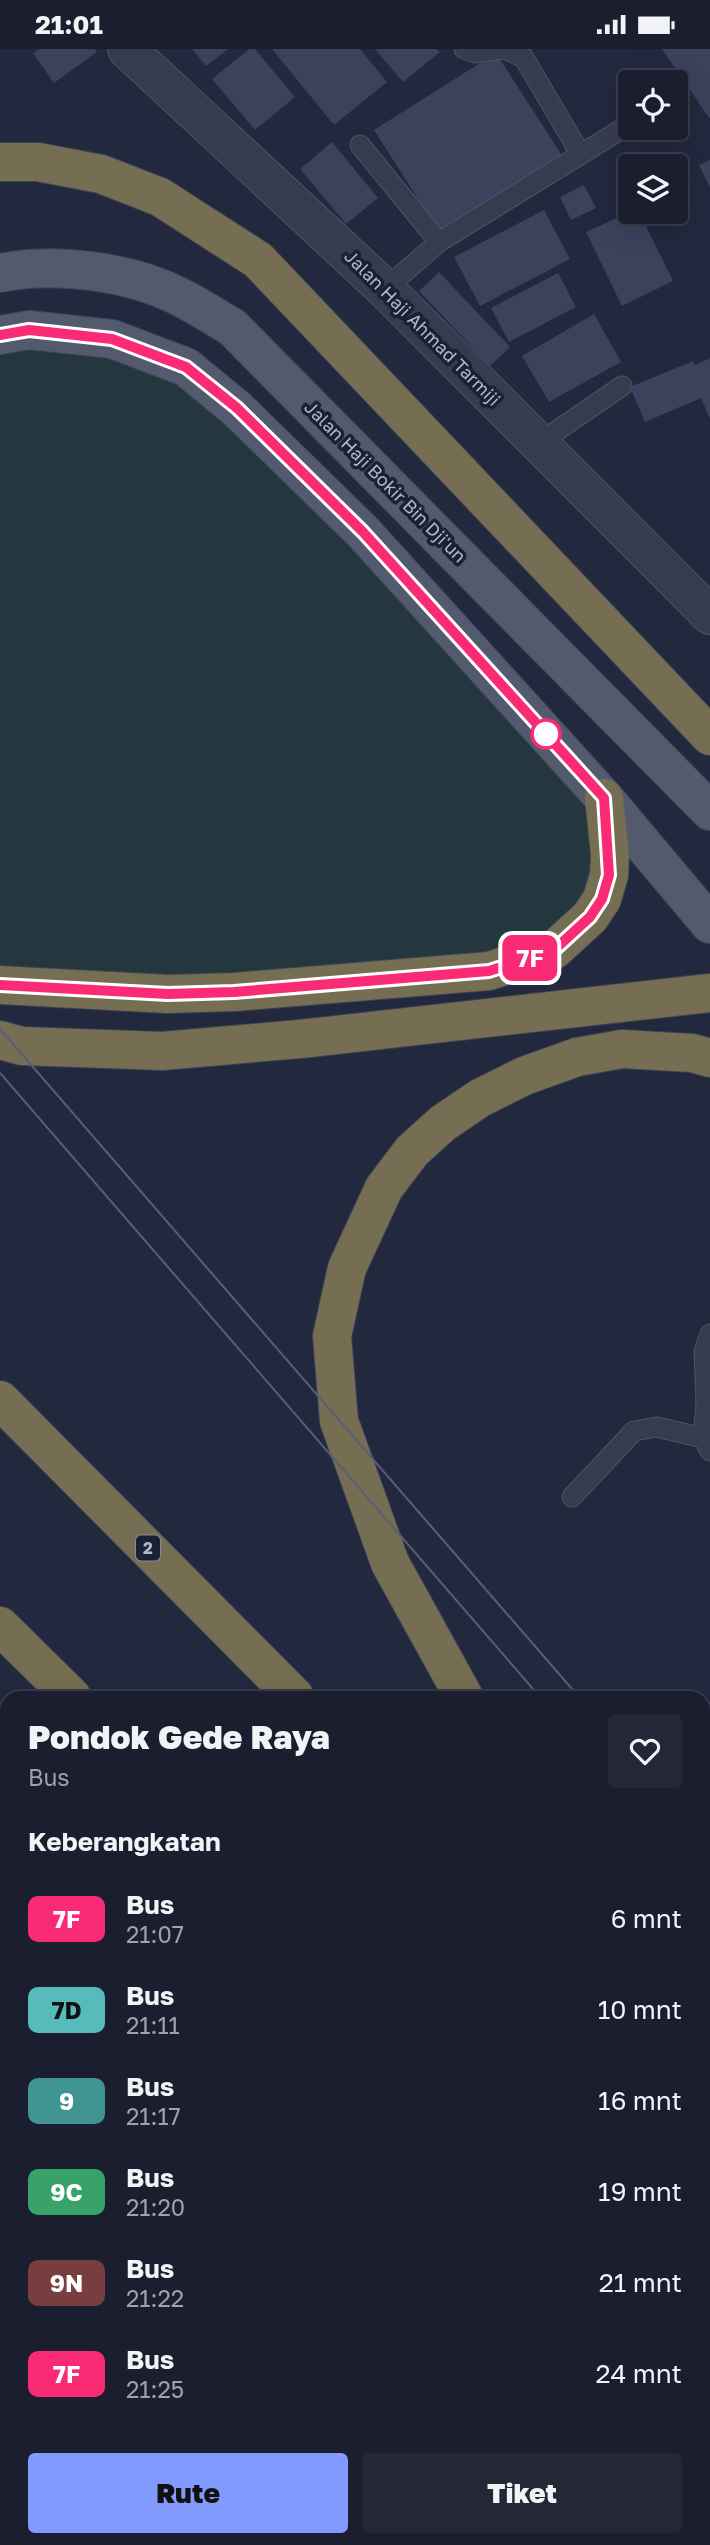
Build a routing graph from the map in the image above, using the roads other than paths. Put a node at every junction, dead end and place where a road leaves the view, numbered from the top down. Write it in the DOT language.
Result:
graph roads {
  1 [pos="127,49"];
  2 [pos="464,49"];
  3 [pos="503,49"];
  4 [pos="618,131"];
  5 [pos="360,145"];
  6 [pos="580,153"];
  7 [pos="0,162"];
  8 [pos="439,242"];
  9 [pos="0,274"];
  10 [pos="385,289"];
  11 [pos="0,335"];
  12 [pos="622,386"];
  13 [pos="539,443"];
  14 [pos="709,611"];
  15 [pos="710,736"];
  16 [pos="604,798"];
  17 [pos="710,811"];
  18 [pos="710,924"];
  19 [pos="0,985"];
  20 [pos="710,993"];
  21 [pos="0,1040"];
  22 [pos="710,1058"];
  23 [pos="710,1334"];
  24 [pos="0,1400"];
  25 [pos="706,1445"];
  26 [pos="572,1497"];
  27 [pos="0,1626"];
  28 [pos="66,1691"];
  29 [pos="289,1691"];
  30 [pos="461,1691"];
  1 -- 10 [label="street, Jalan Haji Ahmad Tarmiji"];
  2 -- 3 [label="lane"];
  3 -- 6 [label="lane"];
  4 -- 6 [label="lane"];
  5 -- 8 [label="lane"];
  6 -- 8 [label="lane"];
  7 -- 15 [label="highway"];
  8 -- 10 [label="lane"];
  9 -- 17 [label="main road, Jalan Haji Bokir Bin Dji'un"];
  10 -- 13 [label="street, Jalan Haji Ahmad Tarmiji"];
  11 -- 16 [label="main road"];
  12 -- 13 [label="lane"];
  13 -- 14 [label="street, Jalan Haji Ahmad Tarmiji"];
  16 -- 18 [label="main road"];
  16 -- 19 [label="highway"];
  20 -- 21 [label="highway"];
  22 -- 30 [label="highway"];
  23 -- 25 [label="lane"];
  24 -- 29 [label="highway, 2"];
  25 -- 26 [label="lane"];
  27 -- 28 [label="highway"];
}
